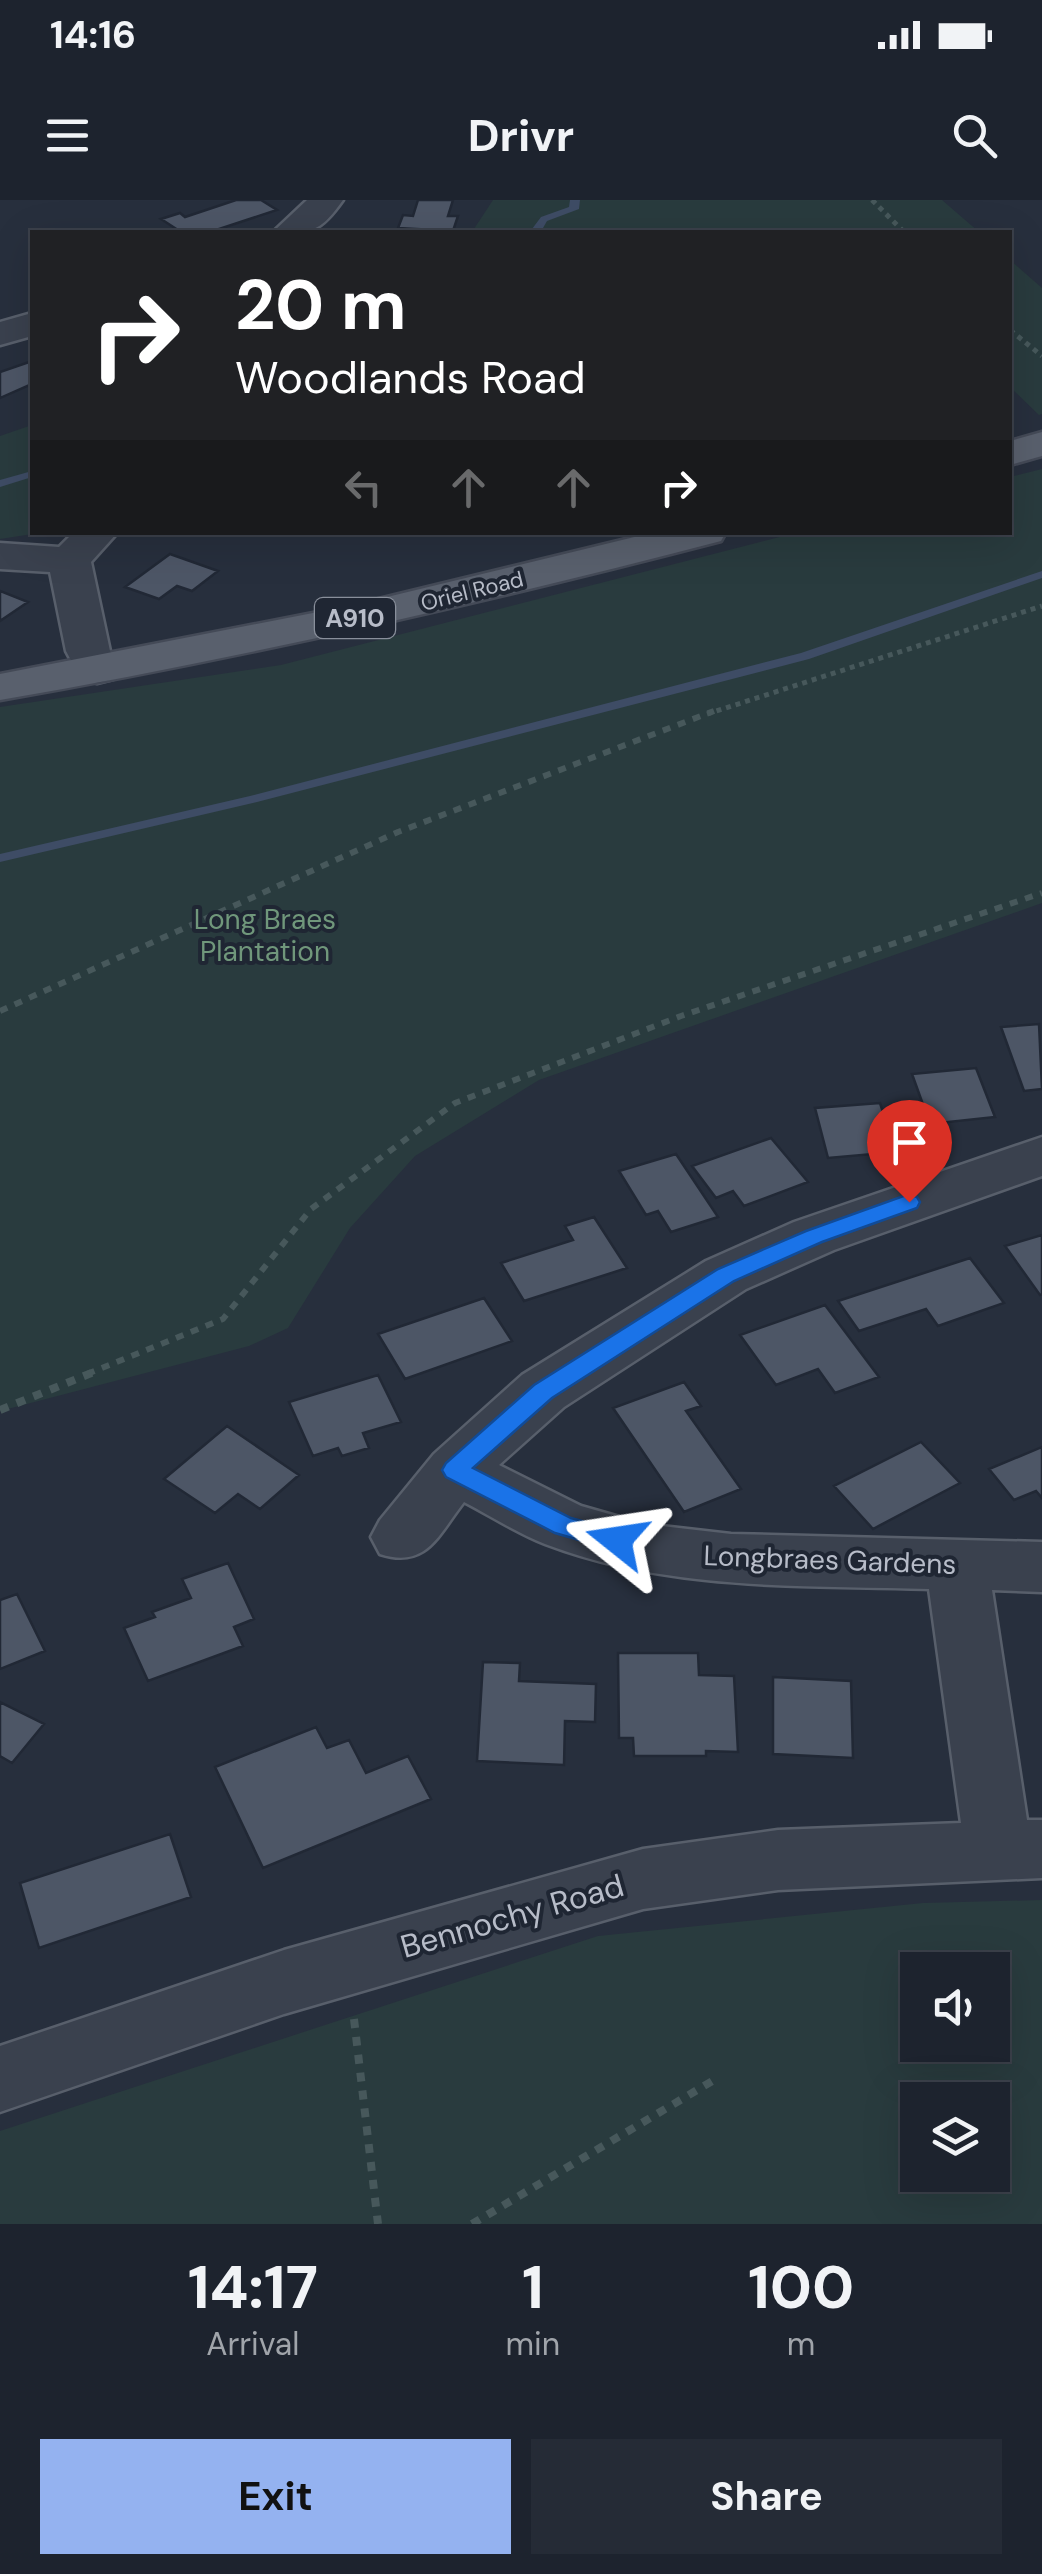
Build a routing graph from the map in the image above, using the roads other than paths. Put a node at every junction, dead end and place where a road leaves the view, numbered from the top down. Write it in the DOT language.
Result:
graph roads {
  1 [pos="325,200"];
  2 [pos="293,230"];
  3 [pos="30,325"];
  4 [pos="0,334"];
  5 [pos="1042,444"];
  6 [pos="1012,452"];
  7 [pos="694,535"];
  8 [pos="83,546"];
  9 [pos="0,556"];
  10 [pos="98,670"];
  11 [pos="0,687"];
  12 [pos="1042,1156"];
  13 [pos="455,1470"];
  14 [pos="402,1538"];
  15 [pos="956,1565"];
  16 [pos="1042,1567"];
  17 [pos="1020,1850"];
  18 [pos="0,2079"];
  1 -- 2 [label="street"];
  3 -- 4 [label="street"];
  5 -- 6 [label="main road"];
  7 -- 10 [label="main road, Oriel Road / A910"];
  8 -- 9 [label="street"];
  8 -- 10 [label="street"];
  10 -- 11 [label="main road, Oriel Road / A910"];
  12 -- 13 [label="street"];
  13 -- 14 [label="street"];
  13 -- 15 [label="street, Longbraes Gardens"];
  15 -- 16 [label="street, Longbraes Gardens"];
  15 -- 17 [label="street"];
  17 -- 18 [label="street, Bennochy Road"];
}
